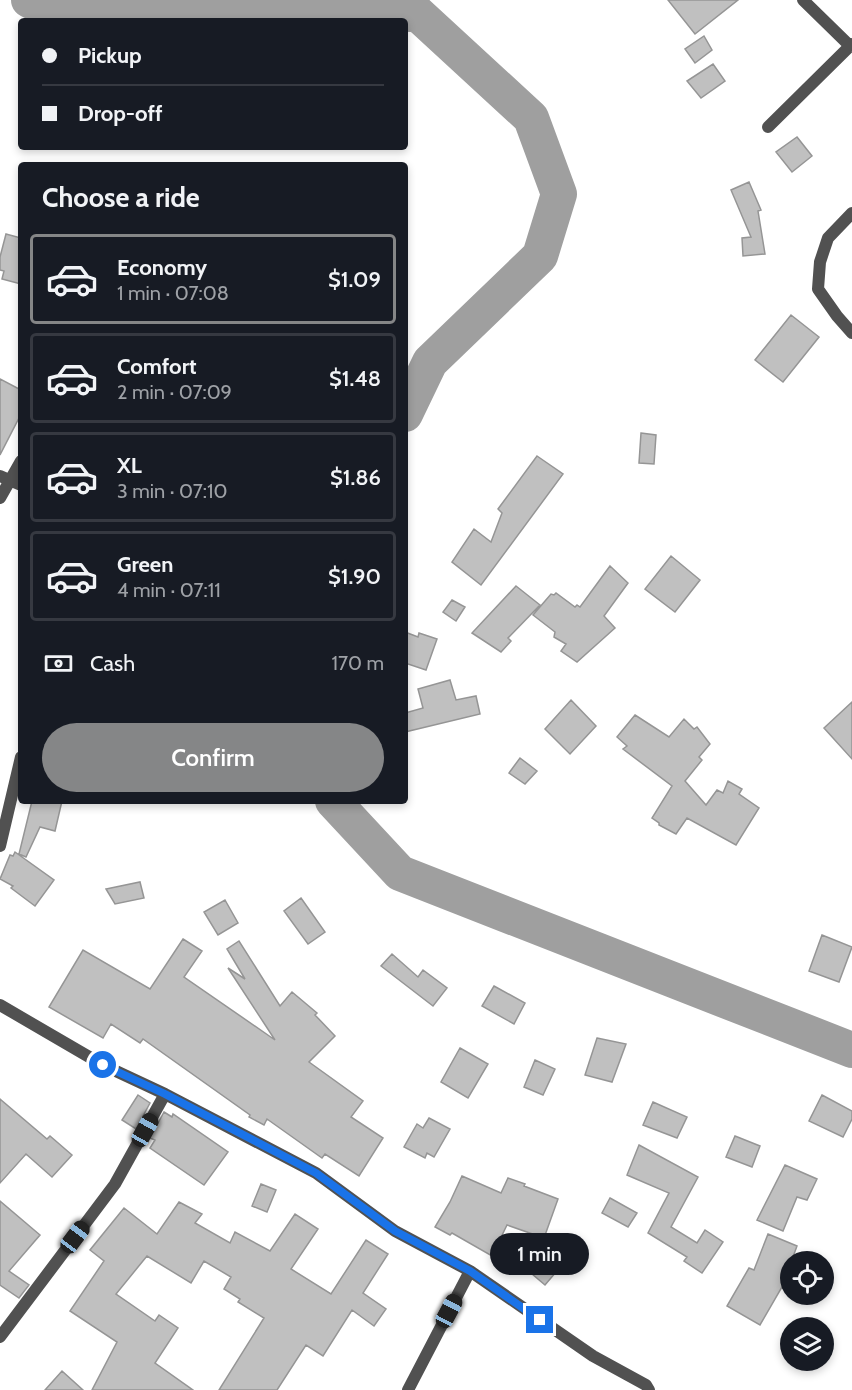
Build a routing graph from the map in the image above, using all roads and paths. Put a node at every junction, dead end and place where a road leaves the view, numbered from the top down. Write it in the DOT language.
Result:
graph roads {
  1 [pos="803,0"];
  2 [pos="851,45"];
  3 [pos="768,127"];
  4 [pos="852,213"];
  5 [pos="852,333"];
  6 [pos="18,466"];
  7 [pos="10,481"];
  8 [pos="0,498"];
  9 [pos="18,770"];
  10 [pos="0,846"];
  11 [pos="0,1005"];
  12 [pos="165,1094"];
  13 [pos="470,1271"];
  14 [pos="0,1337"];
  15 [pos="408,1390"];
  16 [pos="650,1390"];
  1 -- 2 [label="street"];
  2 -- 3 [label="street"];
  4 -- 5 [label="street"];
  6 -- 7 [label="street"];
  7 -- 8 [label="street"];
  9 -- 10 [label="street"];
  11 -- 12 [label="street"];
  12 -- 13 [label="street"];
  12 -- 14 [label="street"];
  13 -- 15 [label="street"];
  13 -- 16 [label="street"];
}
